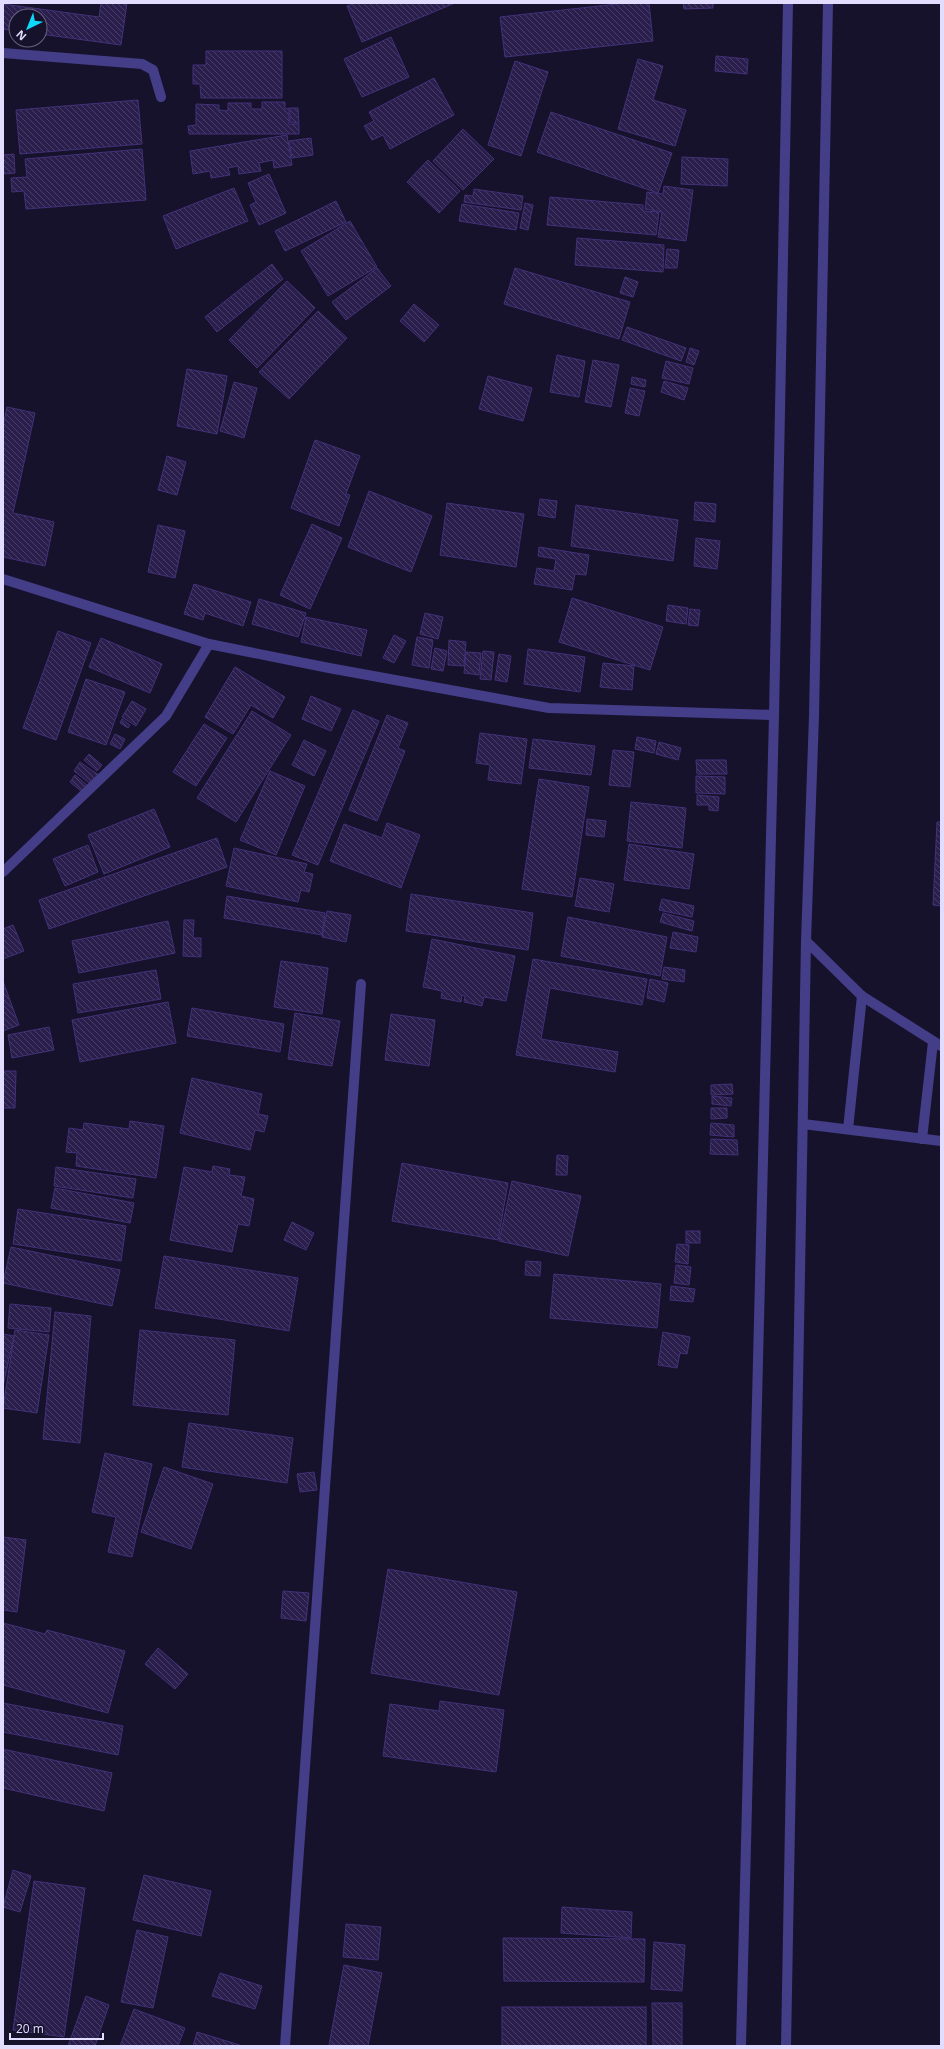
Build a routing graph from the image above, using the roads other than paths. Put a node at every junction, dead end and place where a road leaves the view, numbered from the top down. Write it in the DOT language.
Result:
graph roads {
  1 [pos="788,3"];
  2 [pos="828,3"];
  3 [pos="3,53"];
  4 [pos="161,97"];
  5 [pos="3,579"];
  6 [pos="209,644"];
  7 [pos="774,714"];
  8 [pos="3,872"];
  9 [pos="806,941"];
  10 [pos="361,984"];
  11 [pos="862,996"];
  12 [pos="937,1044"];
  13 [pos="802,1124"];
  14 [pos="848,1129"];
  15 [pos="922,1139"];
  16 [pos="941,1141"];
  17 [pos="285,2046"];
  18 [pos="740,2046"];
  19 [pos="786,2046"];
  1 -- 7 [label="street"];
  2 -- 9 [label="street"];
  3 -- 4 [label="street"];
  5 -- 6 [label="street"];
  6 -- 7 [label="street"];
  6 -- 8 [label="street"];
  7 -- 18 [label="street"];
  9 -- 11 [label="street"];
  9 -- 13 [label="street"];
  10 -- 17 [label="street"];
  11 -- 12 [label="street"];
  11 -- 14 [label="street"];
  12 -- 15 [label="street"];
  13 -- 14 [label="street"];
  13 -- 19 [label="street"];
  14 -- 15 [label="street"];
  15 -- 16 [label="street"];
}
